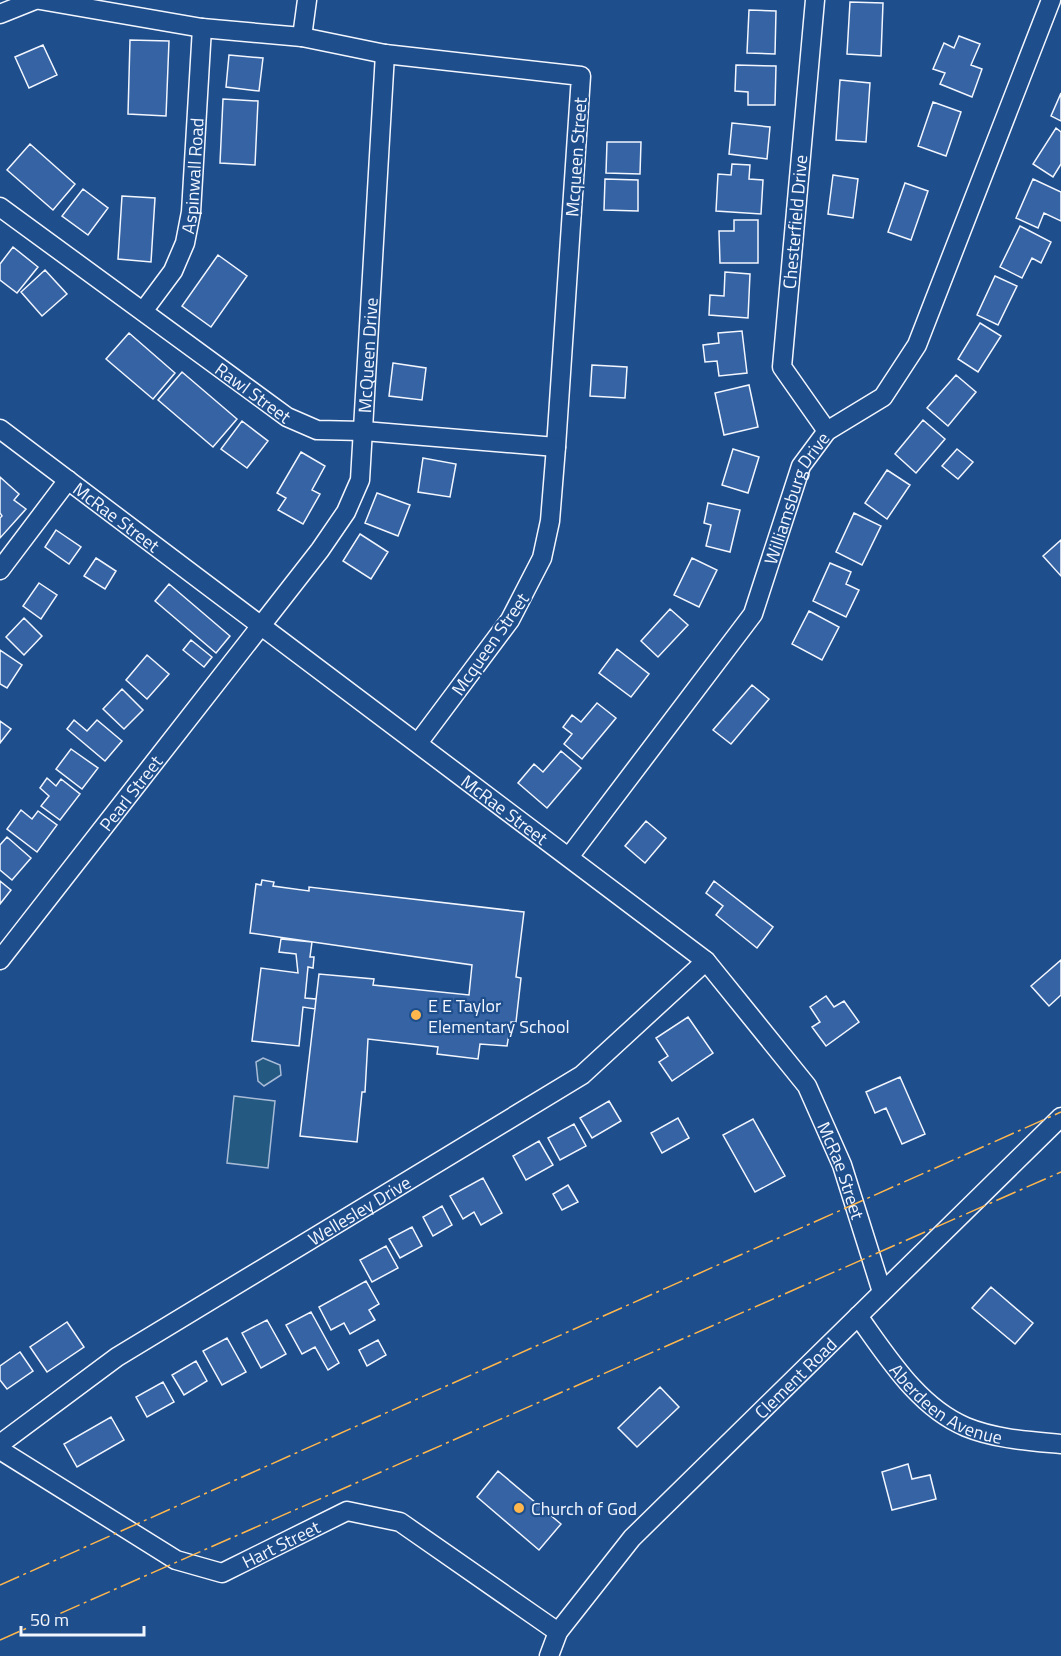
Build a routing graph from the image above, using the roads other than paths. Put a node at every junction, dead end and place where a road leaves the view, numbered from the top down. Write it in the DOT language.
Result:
graph roads {
  1 [pos="35,0"];
  2 [pos="40,0"];
  3 [pos="307,0"];
  4 [pos="815,0"];
  5 [pos="1051,0"];
  6 [pos="0,14"];
  7 [pos="202,28"];
  8 [pos="302,37"];
  9 [pos="385,54"];
  10 [pos="0,207"];
  11 [pos="144,310"];
  12 [pos="0,429"];
  13 [pos="364,431"];
  14 [pos="827,431"];
  15 [pos="556,447"];
  16 [pos="68,480"];
  17 [pos="0,570"];
  18 [pos="261,626"];
  19 [pos="418,744"];
  20 [pos="569,857"];
  21 [pos="0,960"];
  22 [pos="706,961"];
  23 [pos="1061,1117"];
  24 [pos="882,1292"];
  25 [pos="858,1316"];
  26 [pos="0,1444"];
  27 [pos="1061,1444"];
  28 [pos="0,1450"];
  29 [pos="558,1632"];
  30 [pos="549,1656"];
  1 -- 6 [label="street"];
  2 -- 7 [label="street, Mcqueen Street"];
  3 -- 8 [label="street"];
  4 -- 14 [label="street, Chesterfield Drive"];
  5 -- 14 [label="street, Williamsburg Drive"];
  7 -- 8 [label="street, Mcqueen Street"];
  7 -- 11 [label="street, Aspinwall Road"];
  8 -- 9 [label="street, Mcqueen Street"];
  9 -- 13 [label="street, McQueen Drive"];
  9 -- 15 [label="street, Mcqueen Street"];
  10 -- 11 [label="street, Rawl Street"];
  11 -- 13 [label="street, Rawl Street"];
  12 -- 16 [label="street, McRae Street"];
  13 -- 15 [label="street, Rawl Street"];
  13 -- 18 [label="street, McQueen Drive"];
  14 -- 20 [label="street, Williamsburg Drive"];
  15 -- 19 [label="street, Mcqueen Street"];
  16 -- 17 [label="street"];
  16 -- 18 [label="street, McRae Street"];
  18 -- 19 [label="street, McRae Street"];
  18 -- 21 [label="street, Pearl Street"];
  19 -- 20 [label="street, McRae Street"];
  20 -- 22 [label="street, McRae Street"];
  22 -- 24 [label="street, McRae Street"];
  22 -- 26 [label="street, Wellesley Drive"];
  23 -- 24 [label="street, Clement Road"];
  24 -- 25 [label="street, Clement Road"];
  25 -- 27 [label="street, Aberdeen Avenue"];
  25 -- 29 [label="street, Clement Road"];
  28 -- 29 [label="street, Hart Street"];
  29 -- 30 [label="street, Clement Road"];
}
